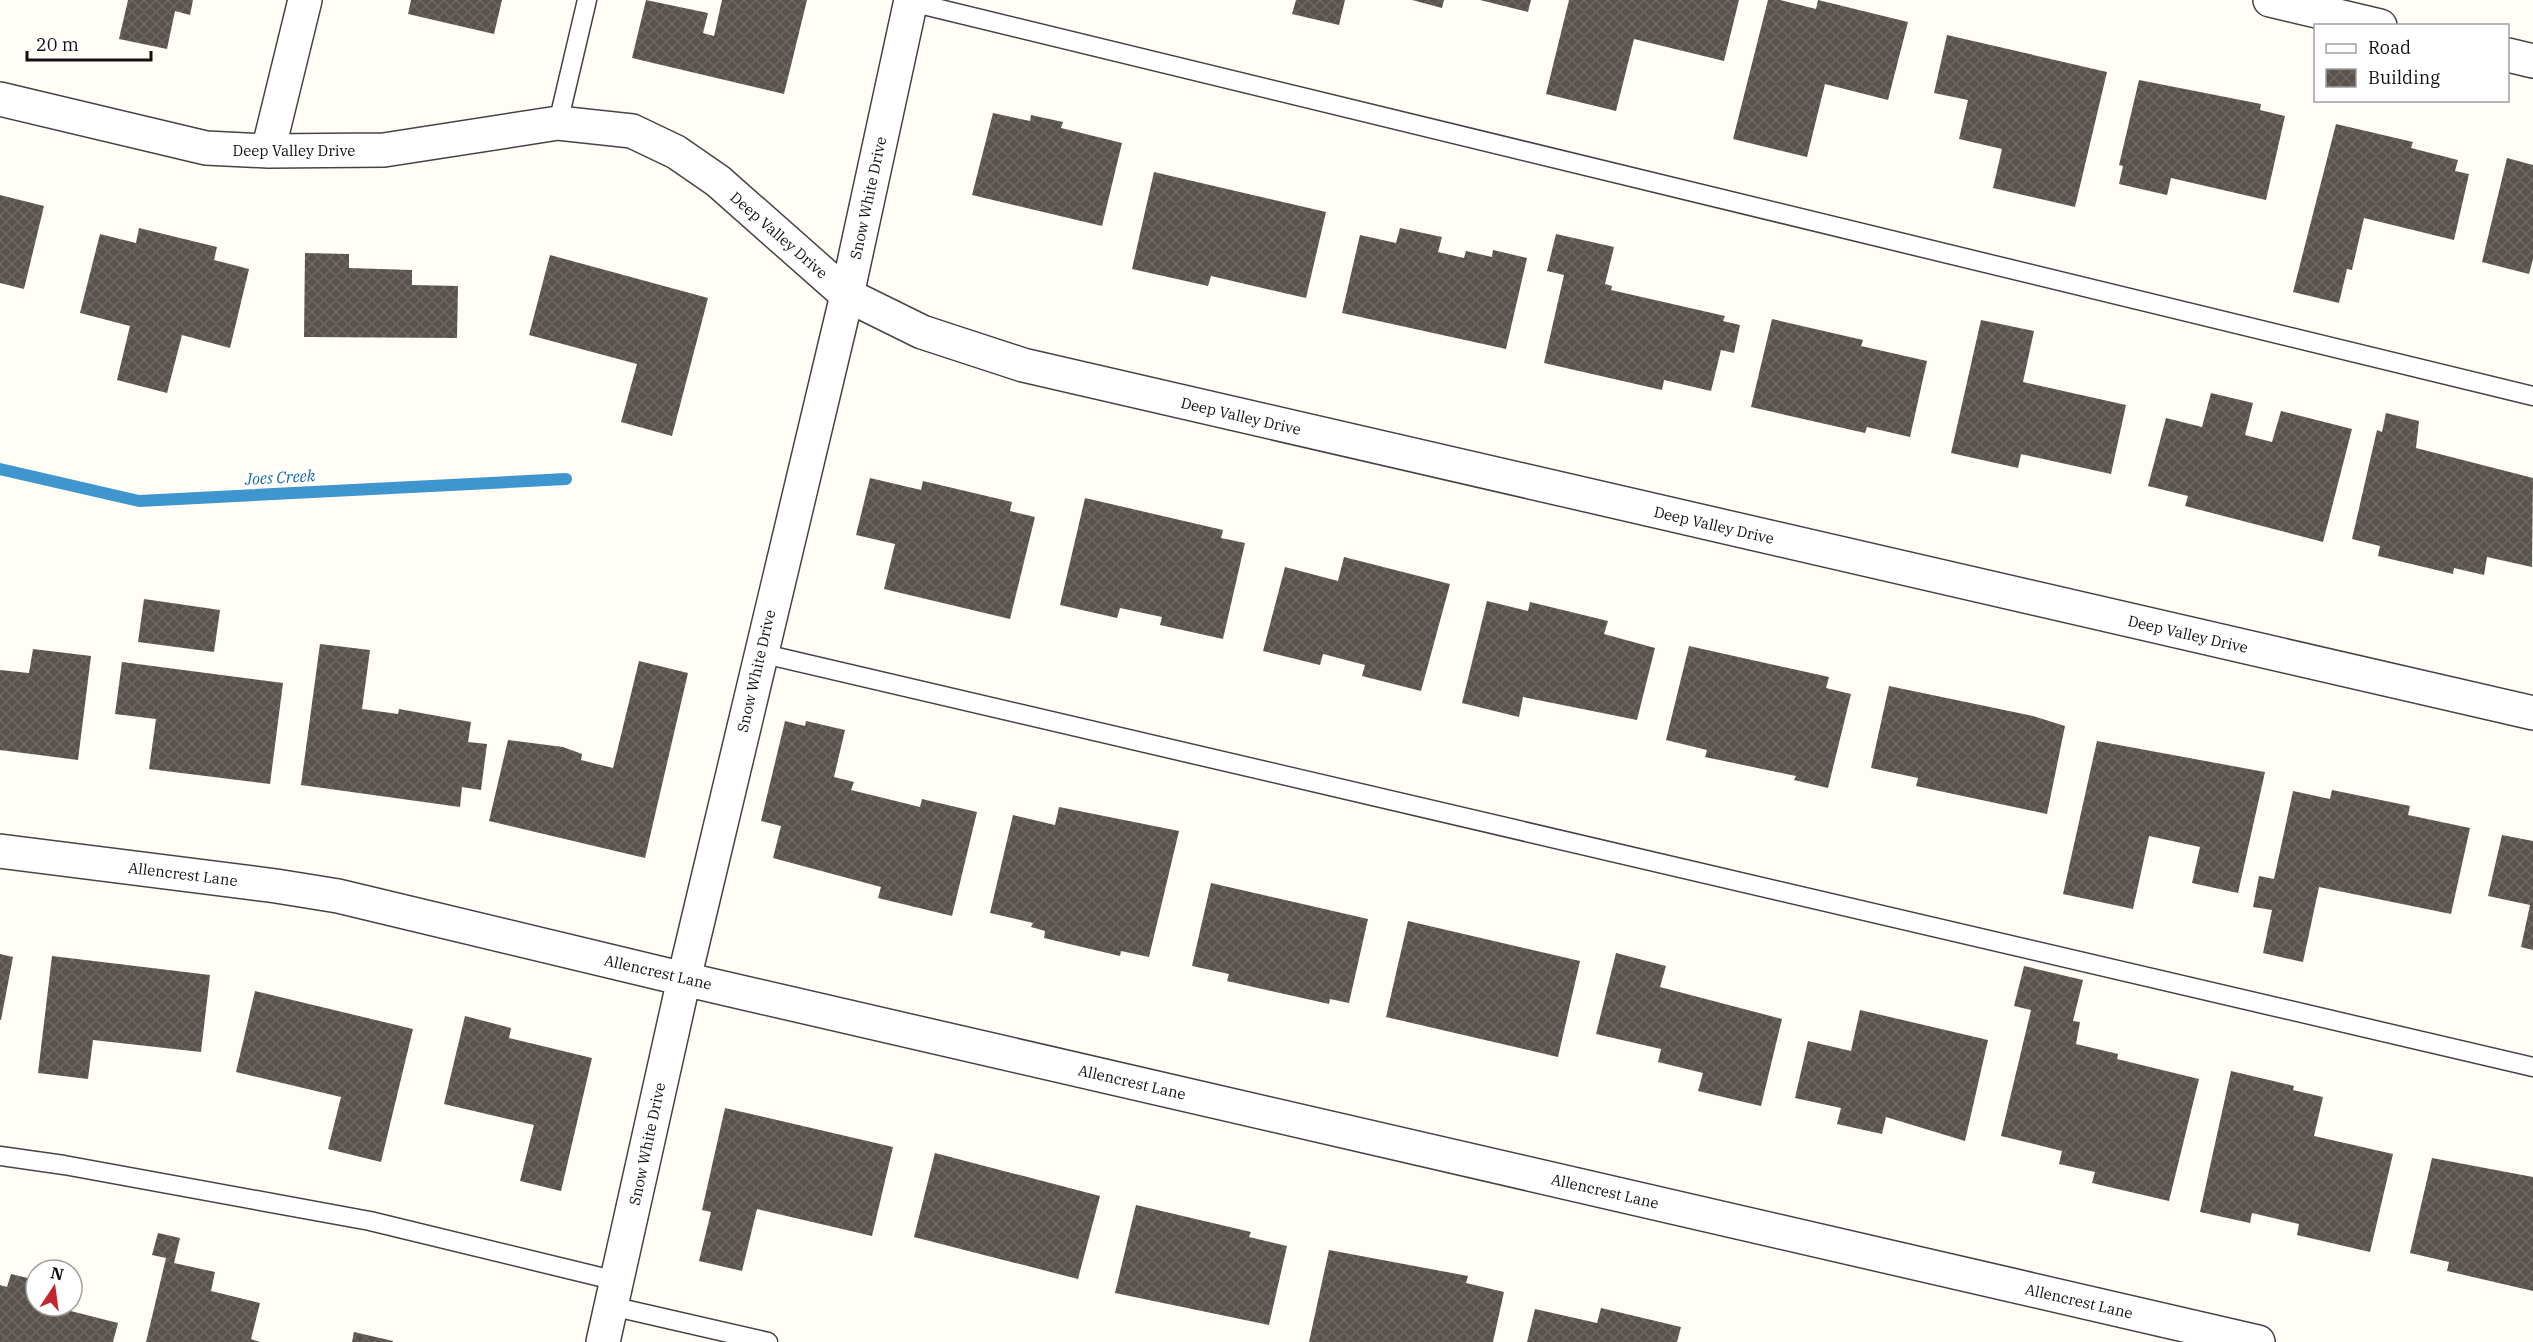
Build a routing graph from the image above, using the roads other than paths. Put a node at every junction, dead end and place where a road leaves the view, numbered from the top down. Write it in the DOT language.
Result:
graph roads {
  1 [pos="305,0"];
  2 [pos="586,0"];
  3 [pos="2270,0"];
  4 [pos="911,1"];
  5 [pos="2372,24"];
  6 [pos="2509,55"];
  7 [pos="2533,61"];
  8 [pos="0,99"];
  9 [pos="558,123"];
  10 [pos="268,151"];
  11 [pos="847,295"];
  12 [pos="2533,396"];
  13 [pos="760,653"];
  14 [pos="2533,713"];
  15 [pos="0,851"];
  16 [pos="684,978"];
  17 [pos="2533,1067"];
  18 [pos="0,1156"];
  19 [pos="614,1293"];
  20 [pos="603,1342"];
  21 [pos="768,1342"];
  22 [pos="2258,1342"];
  1 -- 10 [label="street"];
  2 -- 9 [label="lane"];
  3 -- 5 [label="street"];
  4 -- 11 [label="street, Snow White Drive"];
  4 -- 12 [label="lane"];
  6 -- 7 [label="street"];
  8 -- 10 [label="street, Deep Valley Drive"];
  9 -- 10 [label="street, Deep Valley Drive"];
  9 -- 11 [label="street, Deep Valley Drive"];
  11 -- 13 [label="street, Snow White Drive"];
  11 -- 14 [label="street, Deep Valley Drive"];
  13 -- 16 [label="street, Snow White Drive"];
  13 -- 17 [label="lane"];
  15 -- 16 [label="street, Allencrest Lane"];
  16 -- 19 [label="street, Snow White Drive"];
  16 -- 22 [label="street, Allencrest Lane"];
  18 -- 19 [label="lane"];
  19 -- 20 [label="street, Snow White Drive"];
  19 -- 21 [label="lane"];
}
